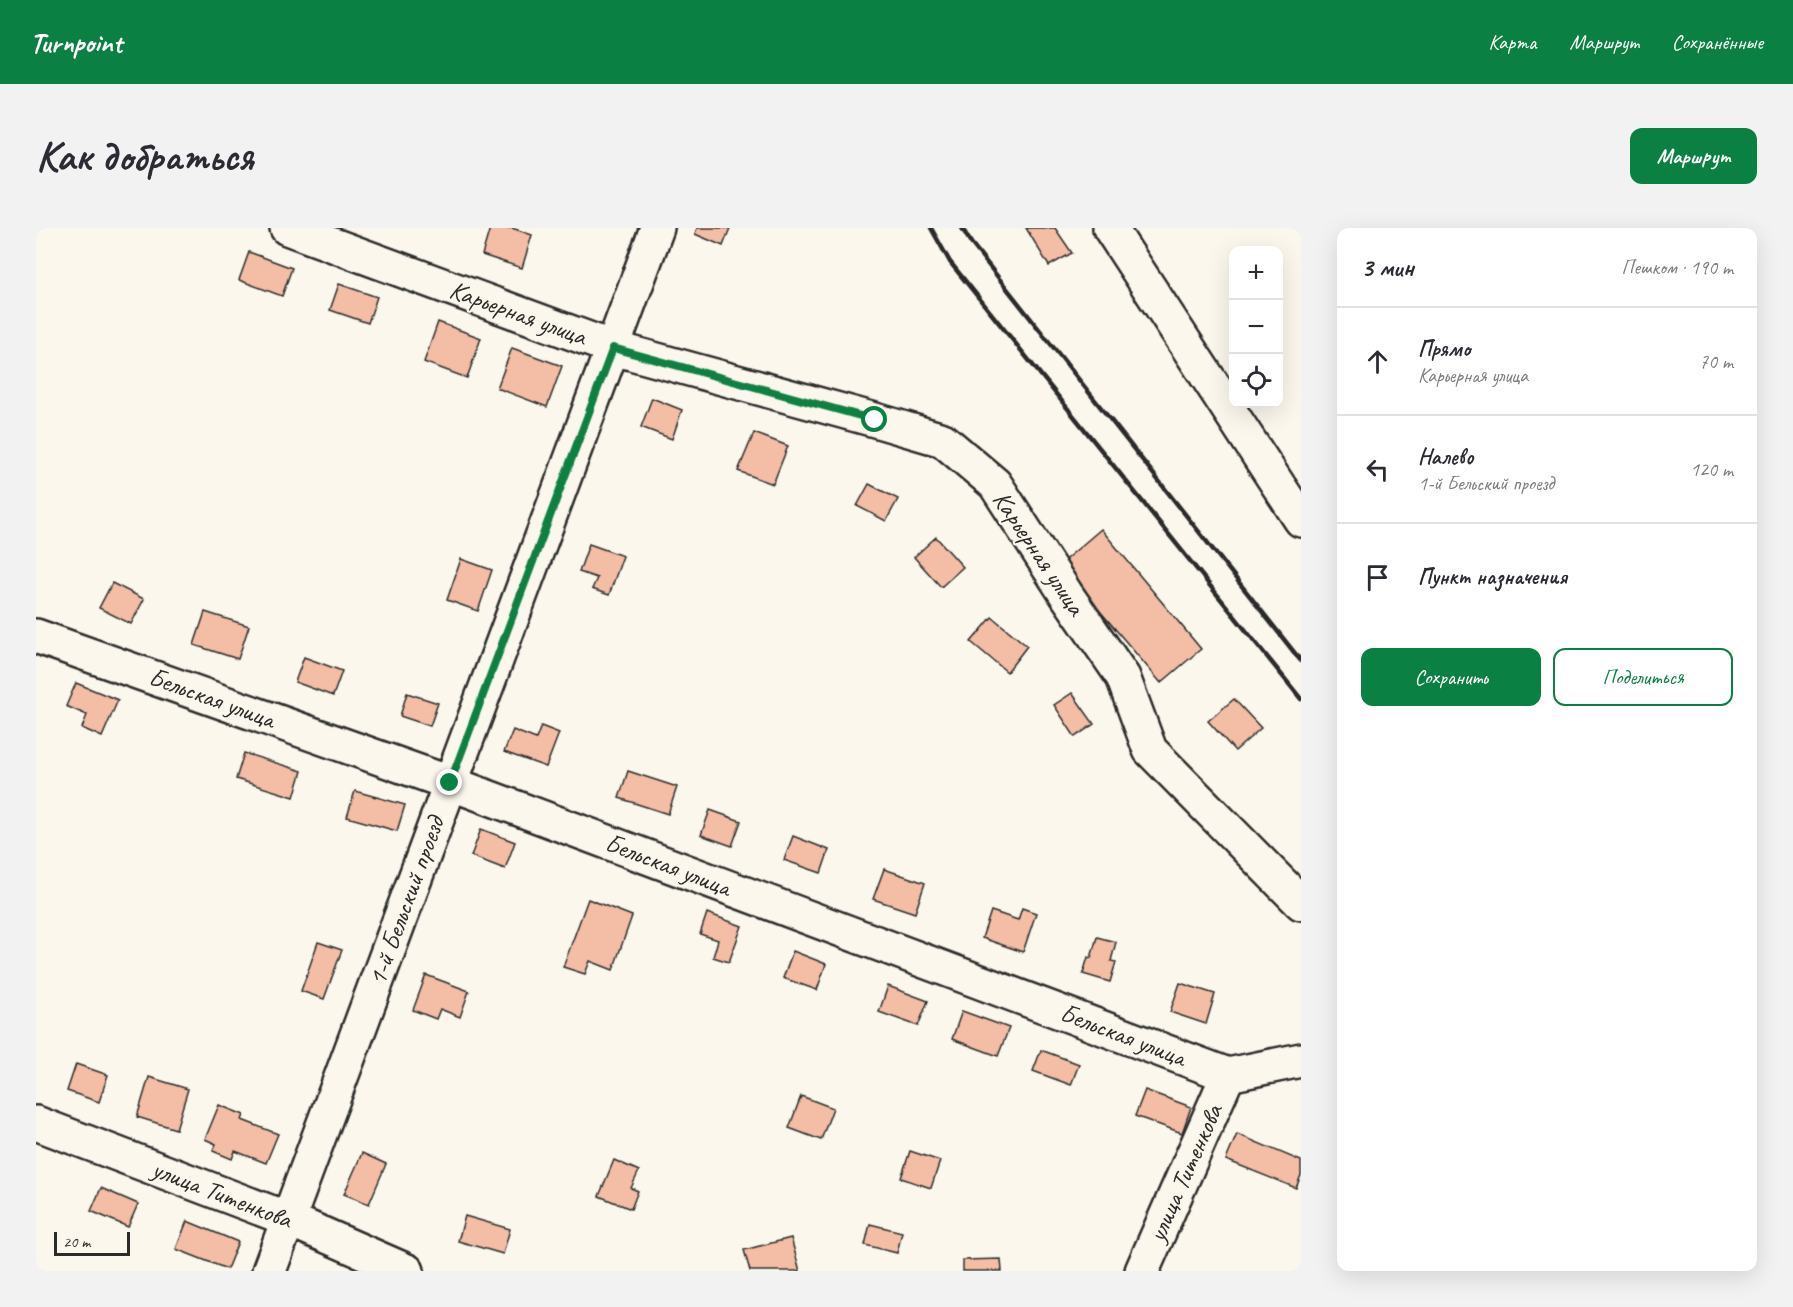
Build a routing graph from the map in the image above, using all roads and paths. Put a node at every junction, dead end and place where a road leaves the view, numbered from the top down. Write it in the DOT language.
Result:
graph roads {
  1 [pos="287,228"];
  2 [pos="657,228"];
  3 [pos="1110,228"];
  4 [pos="613,348"];
  5 [pos="1301,520"];
  6 [pos="36,636"];
  7 [pos="450,783"];
  8 [pos="1301,903"];
  9 [pos="1301,1060"];
  10 [pos="1228,1075"];
  11 [pos="36,1123"];
  12 [pos="288,1219"];
  13 [pos="268,1271"];
  14 [pos="407,1271"];
  15 [pos="1142,1271"];
  1 -- 4 [label="street, Карьерная улица"];
  2 -- 4 [label="street, 1-й Бельский проезд"];
  3 -- 5 [label="street"];
  4 -- 7 [label="street, 1-й Бельский проезд"];
  4 -- 8 [label="street, Карьерная улица"];
  6 -- 7 [label="street, Бельская улица"];
  7 -- 10 [label="street, Бельская улица"];
  7 -- 12 [label="street, 1-й Бельский проезд"];
  9 -- 10 [label="street"];
  10 -- 15 [label="street, улица Титенкова"];
  11 -- 12 [label="street, улица Титенкова"];
  12 -- 13 [label="street, 1-й Бельский проезд"];
  12 -- 14 [label="street, улица Титенкова"];
}
